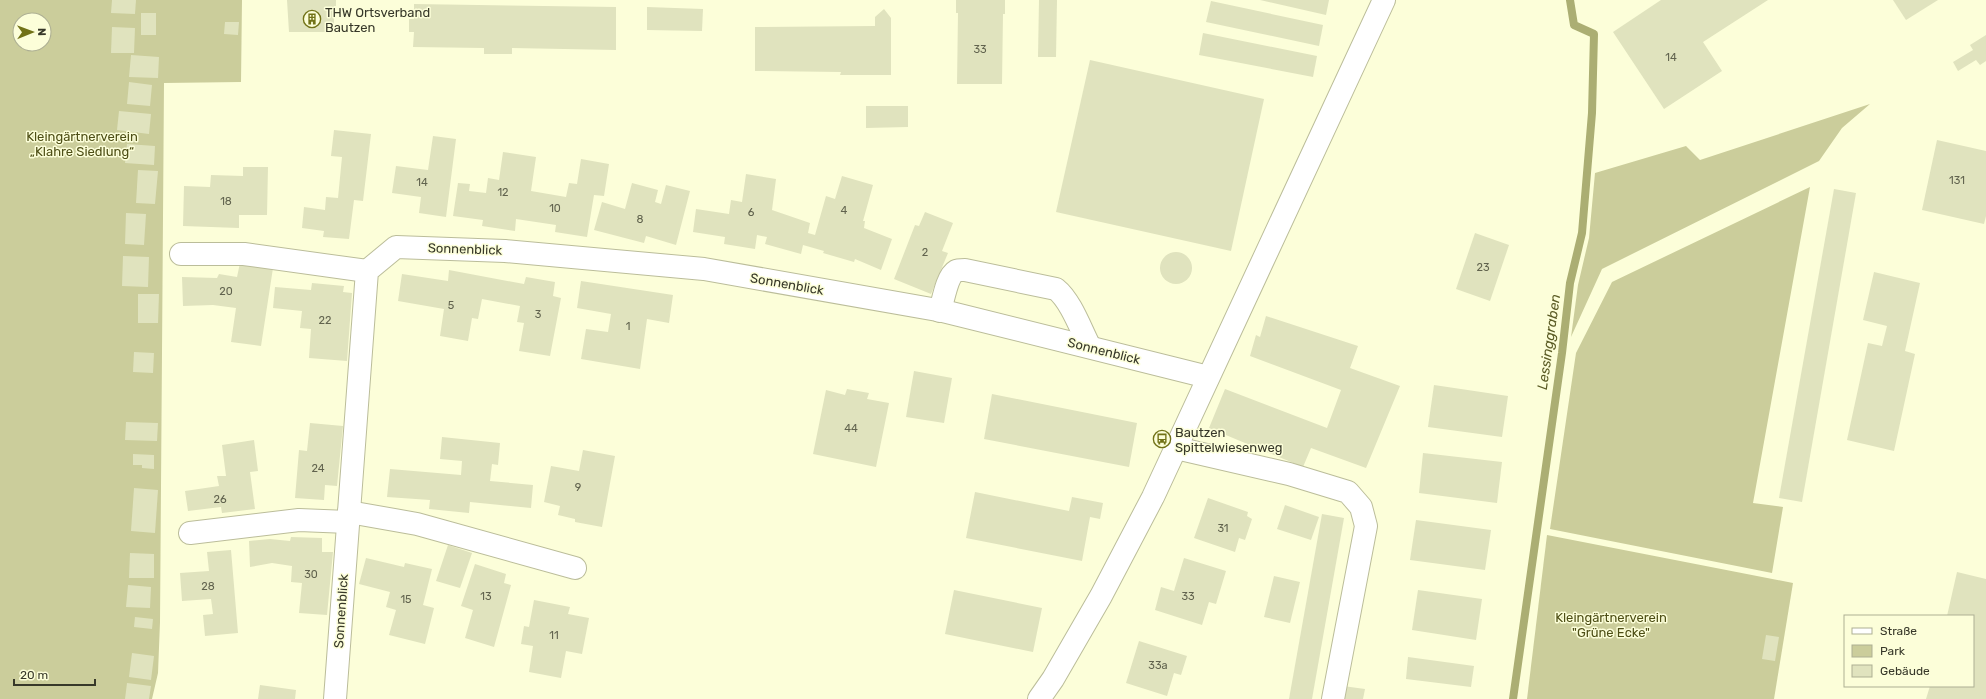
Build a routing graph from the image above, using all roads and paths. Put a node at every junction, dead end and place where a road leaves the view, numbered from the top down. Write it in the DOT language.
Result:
graph roads {
  1 [pos="1384,0"];
  2 [pos="181,254"];
  3 [pos="366,271"];
  4 [pos="940,310"];
  5 [pos="1090,347"];
  6 [pos="1208,377"];
  7 [pos="1176,448"];
  8 [pos="349,517"];
  9 [pos="190,533"];
  10 [pos="575,568"];
  11 [pos="335,699"];
  12 [pos="1038,699"];
  13 [pos="1333,699"];
  1 -- 6 [label="street"];
  2 -- 3 [label="street"];
  3 -- 4 [label="street, Sonnenblick"];
  3 -- 8 [label="street, Sonnenblick"];
  4 -- 5 [label="street, Sonnenblick"];
  4 -- 5 [label="street"];
  5 -- 6 [label="street, Sonnenblick"];
  6 -- 7 [label="street"];
  7 -- 12 [label="street"];
  7 -- 13 [label="street"];
  8 -- 9 [label="street"];
  8 -- 10 [label="street"];
  8 -- 11 [label="street, Sonnenblick"];
}
